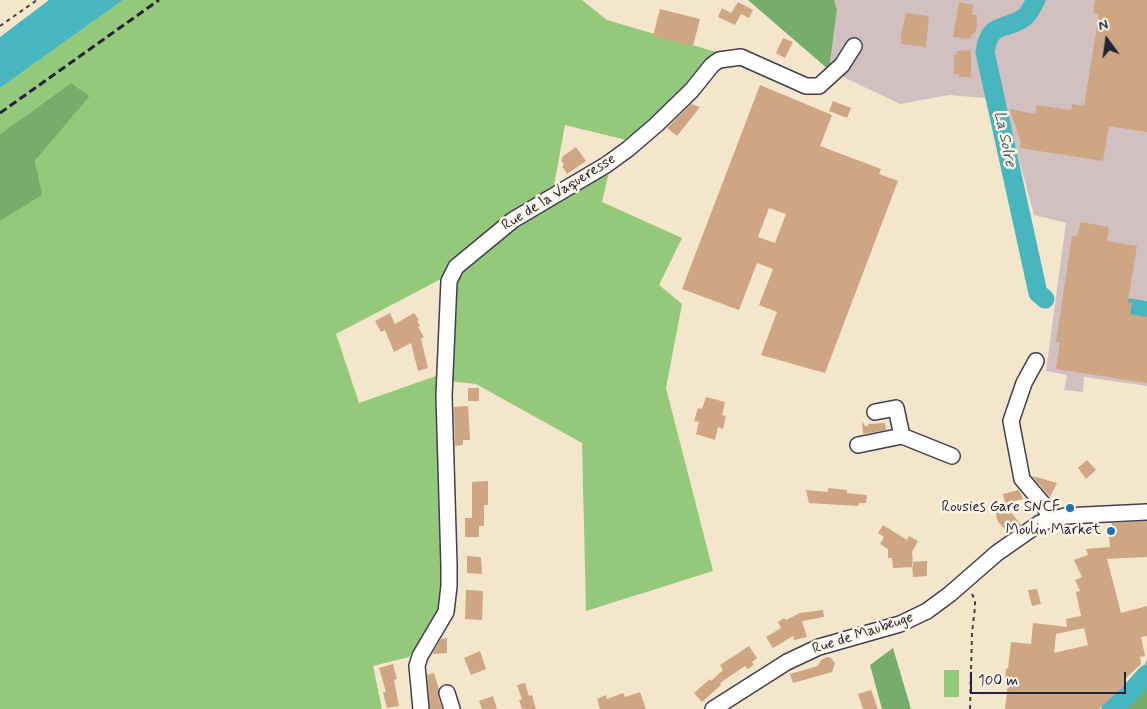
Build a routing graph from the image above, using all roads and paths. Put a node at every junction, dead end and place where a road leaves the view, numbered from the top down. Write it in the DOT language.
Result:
graph roads {
  1 [pos="37,0"];
  2 [pos="0,26"];
  3 [pos="854,46"];
  4 [pos="1036,361"];
  5 [pos="875,412"];
  6 [pos="902,436"];
  7 [pos="858,445"];
  8 [pos="952,456"];
  9 [pos="1147,512"];
  10 [pos="1050,519"];
  11 [pos="965,581"];
  12 [pos="447,693"];
  13 [pos="421,709"];
  14 [pos="452,709"];
  15 [pos="713,709"];
  16 [pos="970,709"];
  1 -- 2 [label="path"];
  3 -- 13 [label="street, Rue de la Vaqueresse"];
  4 -- 10 [label="street"];
  5 -- 6 [label="street"];
  6 -- 7 [label="street"];
  6 -- 8 [label="street"];
  9 -- 10 [label="street, Rue de Maubeuge"];
  10 -- 11 [label="street, Rue de Maubeuge"];
  11 -- 15 [label="street, Rue de Maubeuge"];
  11 -- 16 [label="path"];
  12 -- 14 [label="street"];
}
